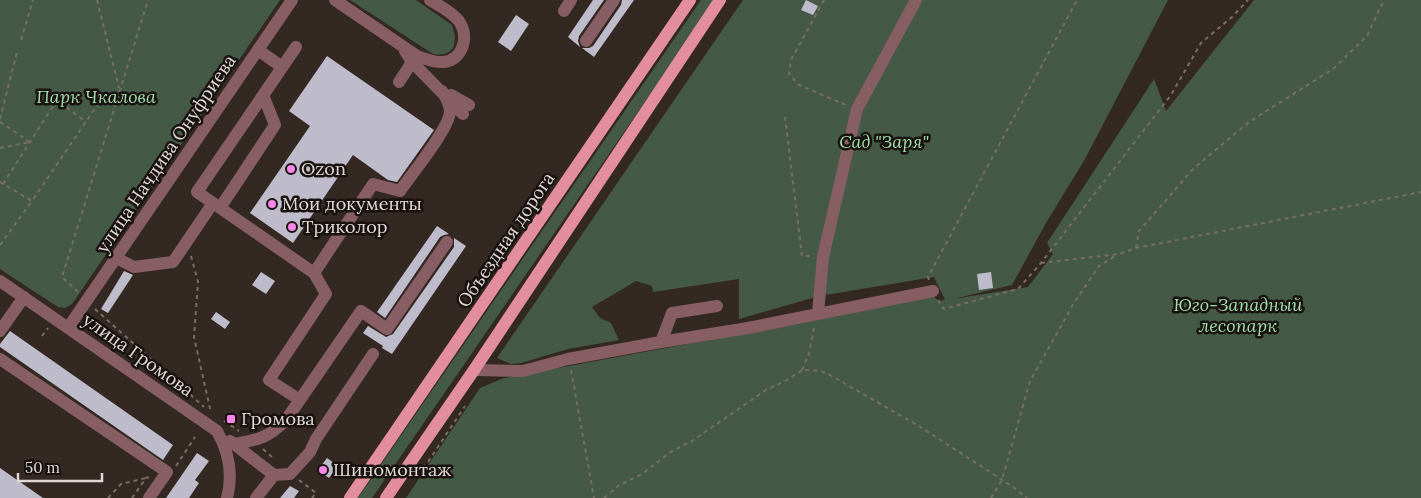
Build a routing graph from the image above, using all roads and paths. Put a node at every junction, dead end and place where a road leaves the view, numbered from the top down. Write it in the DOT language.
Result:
graph roads {
  1 [pos="33,0"];
  2 [pos="97,0"];
  3 [pos="148,0"];
  4 [pos="292,0"];
  5 [pos="335,0"];
  6 [pos="430,0"];
  7 [pos="614,0"];
  8 [pos="690,0"];
  9 [pos="720,0"];
  10 [pos="824,0"];
  11 [pos="916,0"];
  12 [pos="1078,0"];
  13 [pos="1248,0"];
  14 [pos="1384,0"];
  15 [pos="447,4"];
  16 [pos="21,40"];
  17 [pos="586,41"];
  18 [pos="296,47"];
  19 [pos="402,47"];
  20 [pos="258,50"];
  21 [pos="17,52"];
  22 [pos="412,62"];
  23 [pos="282,67"];
  24 [pos="399,82"];
  25 [pos="120,90"];
  26 [pos="442,91"];
  27 [pos="263,95"];
  28 [pos="98,104"];
  29 [pos="466,109"];
  30 [pos="857,109"];
  31 [pos="785,117"];
  32 [pos="0,120"];
  33 [pos="86,122"];
  34 [pos="30,142"];
  35 [pos="0,148"];
  36 [pos="0,182"];
  37 [pos="3,184"];
  38 [pos="1421,192"];
  39 [pos="32,202"];
  40 [pos="216,205"];
  41 [pos="187,241"];
  42 [pos="447,242"];
  43 [pos="0,244"];
  44 [pos="1136,248"];
  45 [pos="1119,254"];
  46 [pos="823,257"];
  47 [pos="116,258"];
  48 [pos="1041,263"];
  49 [pos="314,273"];
  50 [pos="0,281"];
  51 [pos="933,291"];
  52 [pos="82,295"];
  53 [pos="24,297"];
  54 [pos="717,306"];
  55 [pos="95,310"];
  56 [pos="818,314"];
  57 [pos="48,328"];
  58 [pos="68,328"];
  59 [pos="0,331"];
  60 [pos="42,336"];
  61 [pos="661,342"];
  62 [pos="373,354"];
  63 [pos="568,358"];
  64 [pos="0,359"];
  65 [pos="474,370"];
  66 [pos="802,370"];
  67 [pos="300,400"];
  68 [pos="219,425"];
  69 [pos="245,434"];
  70 [pos="234,444"];
  71 [pos="274,475"];
  72 [pos="146,478"];
  73 [pos="1002,480"];
  74 [pos="108,498"];
  75 [pos="150,498"];
  76 [pos="227,498"];
  77 [pos="256,498"];
  78 [pos="350,498"];
  79 [pos="386,498"];
  80 [pos="594,498"];
  81 [pos="604,498"];
  82 [pos="991,498"];
  83 [pos="1027,498"];
  1 -- 16 [label="path"];
  2 -- 25 [label="path"];
  3 -- 25 [label="path"];
  4 -- 20 [label="street, улица Начдива Онуфриева"];
  5 -- 19 [label="street"];
  6 -- 15 [label="street"];
  7 -- 17 [label="street"];
  8 -- 78 [label="main road, Объездная дорога"];
  9 -- 65 [label="main road"];
  10 -- 30 [label="path"];
  11 -- 30 [label="street"];
  12 -- 51 [label="path"];
  13 -- 48 [label="path"];
  14 -- 44 [label="path"];
  15 -- 19 [label="street"];
  18 -- 23 [label="street"];
  19 -- 22 [label="street"];
  20 -- 23 [label="street"];
  20 -- 47 [label="street, улица Начдива Онуфриева"];
  21 -- 32 [label="path"];
  22 -- 24 [label="street"];
  22 -- 26 [label="street"];
  23 -- 27 [label="street"];
  25 -- 52 [label="path"];
  26 -- 29 [label="street"];
  26 -- 49 [label="street"];
  27 -- 40 [label="street"];
  27 -- 40 [label="street"];
  28 -- 33 [label="path"];
  30 -- 46 [label="street"];
  31 -- 46 [label="path"];
  32 -- 34 [label="path"];
  33 -- 34 [label="path"];
  33 -- 39 [label="path"];
  34 -- 35 [label="path"];
  34 -- 37 [label="path"];
  36 -- 37 [label="path"];
  37 -- 39 [label="path"];
  38 -- 44 [label="path"];
  39 -- 43 [label="path"];
  40 -- 41 [label="street"];
  40 -- 49 [label="street"];
  41 -- 47 [label="street"];
  41 -- 55 [label="path"];
  42 -- 67 [label="street"];
  44 -- 45 [label="path"];
  45 -- 48 [label="path"];
  45 -- 73 [label="path"];
  46 -- 56 [label="street"];
  47 -- 58 [label="street, улица Начдива Онуфриева"];
  48 -- 51 [label="path"];
  49 -- 67 [label="street"];
  50 -- 53 [label="street, улица Громова"];
  51 -- 56 [label="street"];
  53 -- 58 [label="street, улица Громова"];
  53 -- 59 [label="street"];
  54 -- 61 [label="street"];
  56 -- 61 [label="street"];
  56 -- 66 [label="path"];
  57 -- 60 [label="path"];
  58 -- 68 [label="street, улица Громова"];
  61 -- 63 [label="street"];
  62 -- 71 [label="street"];
  63 -- 65 [label="street"];
  63 -- 80 [label="path"];
  64 -- 75 [label="street"];
  65 -- 79 [label="main road"];
  66 -- 73 [label="path"];
  66 -- 81 [label="path"];
  67 -- 70 [label="street"];
  68 -- 69 [label="path"];
  68 -- 70 [label="street, улица Громова"];
  68 -- 76 [label="street"];
  70 -- 71 [label="street, улица Громова"];
  71 -- 77 [label="street"];
  72 -- 74 [label="path"];
  73 -- 82 [label="path"];
  73 -- 83 [label="path"];
}
